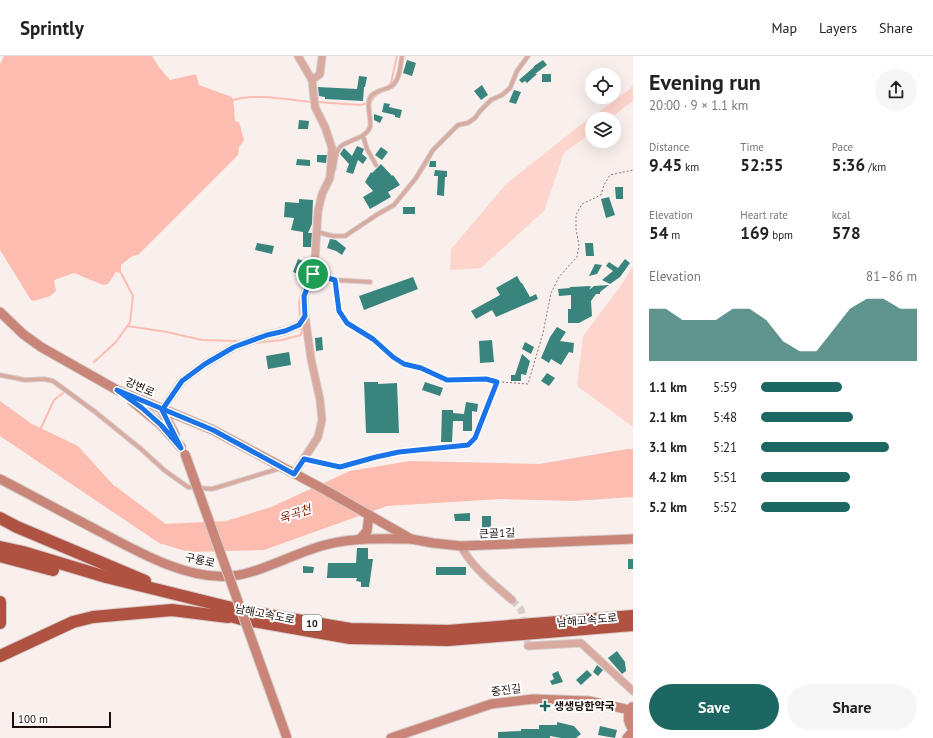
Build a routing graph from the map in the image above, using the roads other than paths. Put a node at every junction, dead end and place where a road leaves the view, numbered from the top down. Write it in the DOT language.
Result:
graph roads {
  1 [pos="298,56"];
  2 [pos="322,56"];
  3 [pos="402,56"];
  4 [pos="528,56"];
  5 [pos="312,80"];
  6 [pos="363,136"];
  7 [pos="376,165"];
  8 [pos="330,178"];
  9 [pos="316,232"];
  10 [pos="313,274"];
  11 [pos="335,280"];
  12 [pos="370,282"];
  13 [pos="0,312"];
  14 [pos="305,316"];
  15 [pos="0,375"];
  16 [pos="117,390"];
  17 [pos="162,410"];
  18 [pos="183,451"];
  19 [pos="304,459"];
  20 [pos="282,468"];
  21 [pos="294,474"];
  22 [pos="0,478"];
  23 [pos="369,515"];
  24 [pos="0,518"];
  25 [pos="360,539"];
  26 [pos="411,539"];
  27 [pos="633,539"];
  28 [pos="461,546"];
  29 [pos="0,547"];
  30 [pos="0,556"];
  31 [pos="180,595"];
  32 [pos="512,600"];
  33 [pos="0,602"];
  34 [pos="633,616"];
  35 [pos="241,619"];
  36 [pos="0,623"];
  37 [pos="633,625"];
  38 [pos="528,646"];
  39 [pos="0,656"];
  40 [pos="633,691"];
  41 [pos="631,708"];
  42 [pos="633,730"];
  43 [pos="287,738"];
  44 [pos="391,738"];
  45 [pos="627,738"];
  1 -- 5 [label="street"];
  2 -- 5 [label="street"];
  3 -- 6 [label="lane"];
  4 -- 9 [label="lane"];
  5 -- 8 [label="street"];
  6 -- 7 [label="lane"];
  6 -- 8 [label="lane"];
  8 -- 9 [label="street"];
  9 -- 10 [label="street"];
  10 -- 11 [label="lane"];
  10 -- 14 [label="street"];
  11 -- 12 [label="lane"];
  11 -- 19 [label="lane"];
  13 -- 16 [label="main road, 강변로"];
  14 -- 17 [label="street"];
  14 -- 19 [label="street"];
  15 -- 20 [label="lane"];
  16 -- 17 [label="main road, 강변로"];
  16 -- 18 [label="main road"];
  17 -- 18 [label="main road"];
  17 -- 20 [label="main road, 강변로"];
  18 -- 43 [label="main road, bridge"];
  19 -- 21 [label="street"];
  20 -- 21 [label="main road, 강변로"];
  21 -- 23 [label="main road, 강변로"];
  22 -- 25 [label="main road, 구룡로"];
  23 -- 25 [label="main road"];
  23 -- 26 [label="main road, 큰골1길"];
  24 -- 31 [label="highway"];
  25 -- 26 [label="main road, 구룡로"];
  26 -- 28 [label="main road, 큰골1길"];
  27 -- 28 [label="main road, 큰골1길"];
  28 -- 32 [label="street"];
  29 -- 31 [label="highway, 남해고속도로 / 10"];
  30 -- 35 [label="highway, 남해고속도로 / 10"];
  31 -- 34 [label="highway, 남해고속도로 / 10"];
  33 -- 36 [label="highway"];
  35 -- 37 [label="highway, 남해고속도로 / 10"];
  35 -- 39 [label="highway"];
  38 -- 40 [label="street"];
  41 -- 42 [label="main road, 중진길"];
  41 -- 44 [label="main road, 중진길"];
  42 -- 45 [label="main road"];
}
